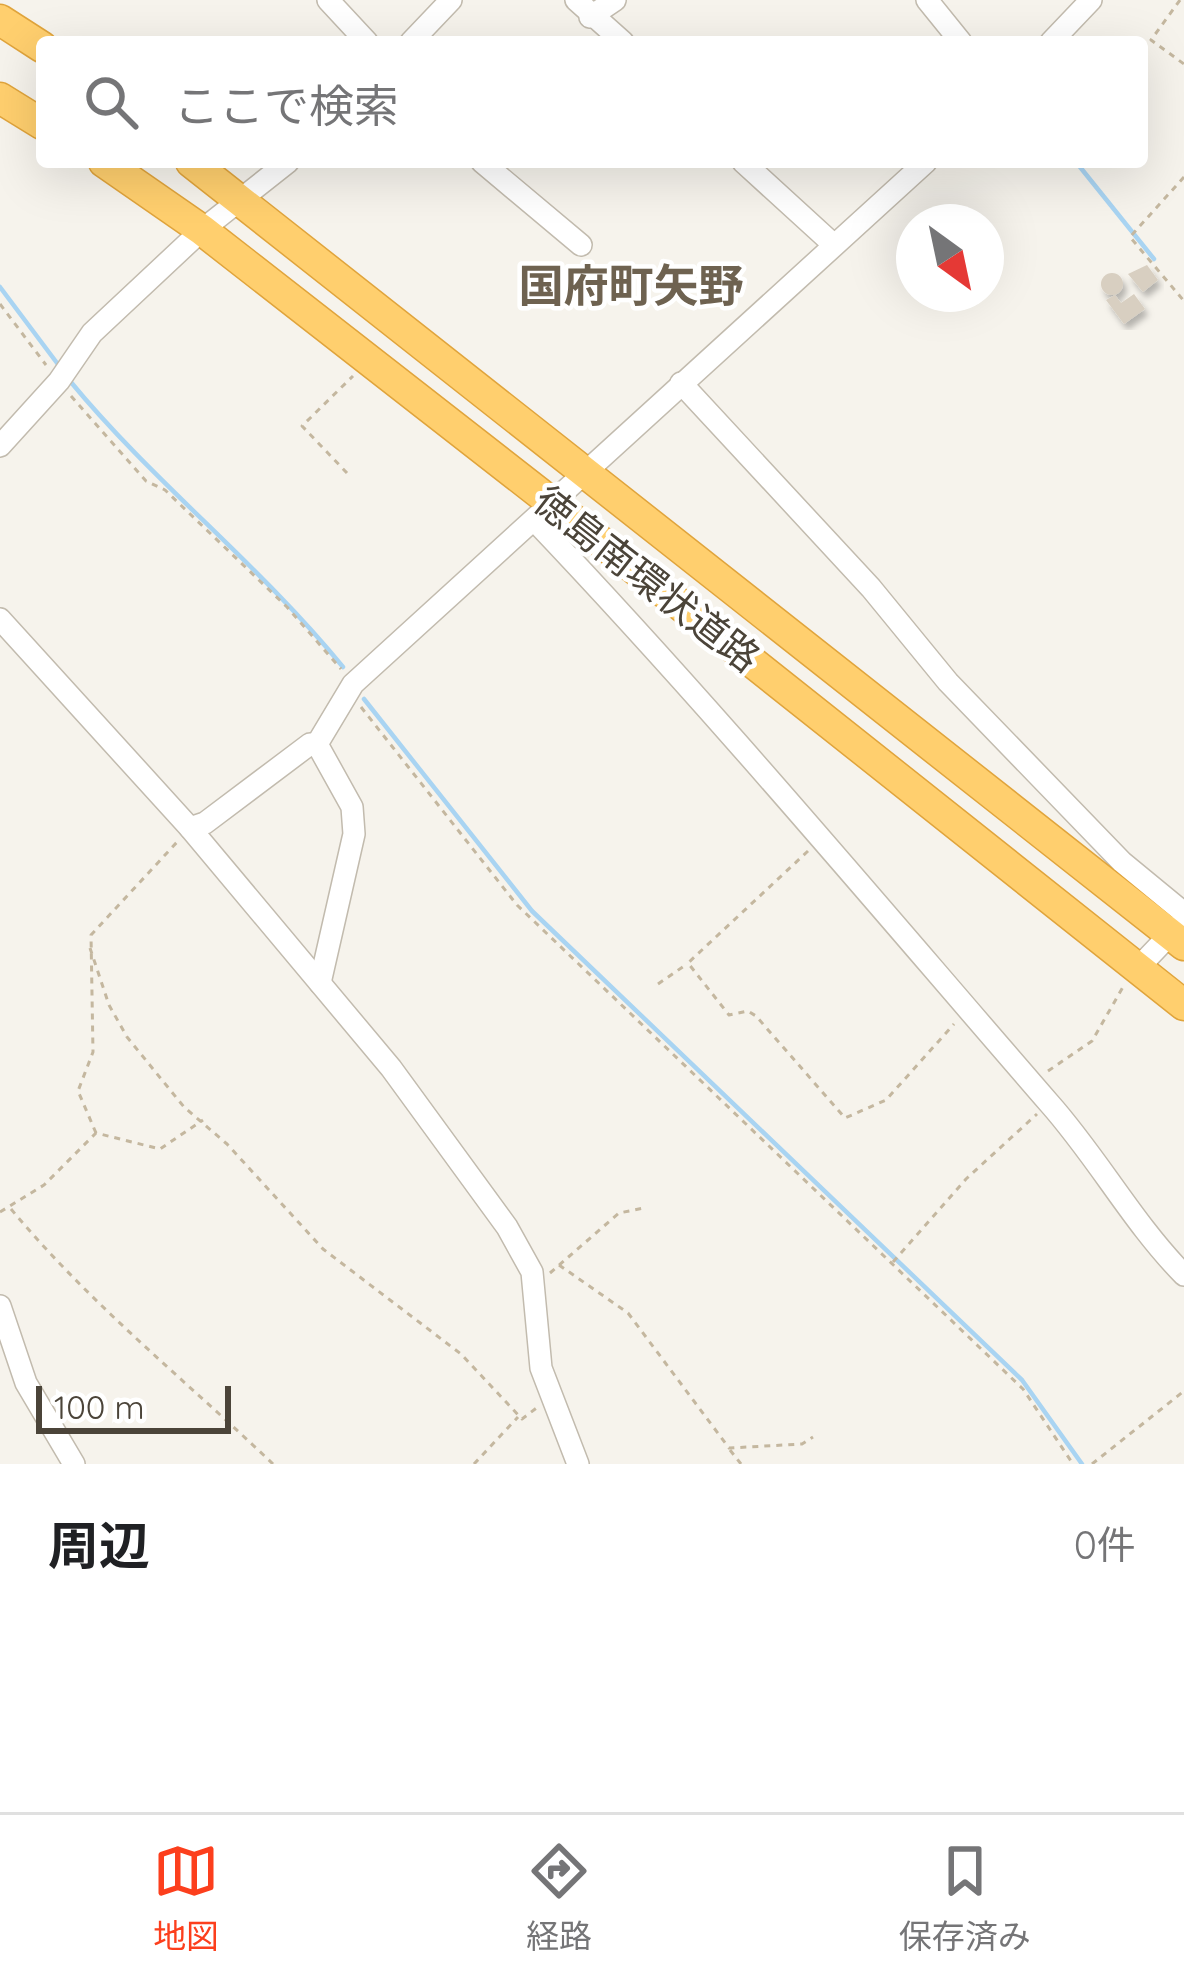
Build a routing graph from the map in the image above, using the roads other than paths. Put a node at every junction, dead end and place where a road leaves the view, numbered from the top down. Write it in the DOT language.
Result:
graph roads {
  1 [pos="328,0"];
  2 [pos="451,0"];
  3 [pos="615,0"];
  4 [pos="1091,0"];
  5 [pos="583,8"];
  6 [pos="935,9"];
  7 [pos="0,20"];
  8 [pos="361,36"];
  9 [pos="416,36"];
  10 [pos="616,36"];
  11 [pos="956,36"];
  12 [pos="1057,36"];
  13 [pos="36,43"];
  14 [pos="0,98"];
  15 [pos="36,120"];
  16 [pos="113,168"];
  17 [pos="199,168"];
  18 [pos="281,168"];
  19 [pos="489,168"];
  20 [pos="750,168"];
  21 [pos="919,168"];
  22 [pos="243,202"];
  23 [pos="202,230"];
  24 [pos="580,245"];
  25 [pos="834,245"];
  26 [pos="681,383"];
  27 [pos="0,446"];
  28 [pos="587,471"];
  29 [pos="543,512"];
  30 [pos="0,619"];
  31 [pos="317,744"];
  32 [pos="190,828"];
  33 [pos="1181,928"];
  34 [pos="1137,969"];
  35 [pos="320,983"];
  36 [pos="1184,1005"];
  37 [pos="1184,1275"];
  38 [pos="0,1306"];
  39 [pos="74,1464"];
  40 [pos="578,1464"];
  1 -- 8 [label="street"];
  2 -- 9 [label="street"];
  3 -- 5 [label="street"];
  4 -- 12 [label="street"];
  5 -- 10 [label="street"];
  6 -- 11 [label="street"];
  7 -- 13 [label="highway"];
  14 -- 15 [label="highway"];
  16 -- 23 [label="highway, 徳島南環状道路"];
  17 -- 22 [label="highway, 徳島南環状道路"];
  18 -- 22 [label="street"];
  19 -- 24 [label="street"];
  20 -- 25 [label="street"];
  21 -- 25 [label="street"];
  22 -- 23 [label="street"];
  22 -- 28 [label="highway, 徳島南環状道路"];
  23 -- 27 [label="street"];
  23 -- 29 [label="highway, 徳島南環状道路"];
  25 -- 26 [label="street"];
  26 -- 28 [label="street"];
  26 -- 33 [label="street"];
  28 -- 29 [label="street"];
  28 -- 33 [label="highway, 徳島南環状道路"];
  29 -- 31 [label="street"];
  29 -- 34 [label="highway, 徳島南環状道路"];
  29 -- 37 [label="street"];
  30 -- 32 [label="street"];
  31 -- 32 [label="street"];
  31 -- 35 [label="street"];
  32 -- 35 [label="street"];
  33 -- 34 [label="street"];
  34 -- 36 [label="highway, 徳島南環状道路"];
  35 -- 40 [label="street"];
  38 -- 39 [label="street"];
}
